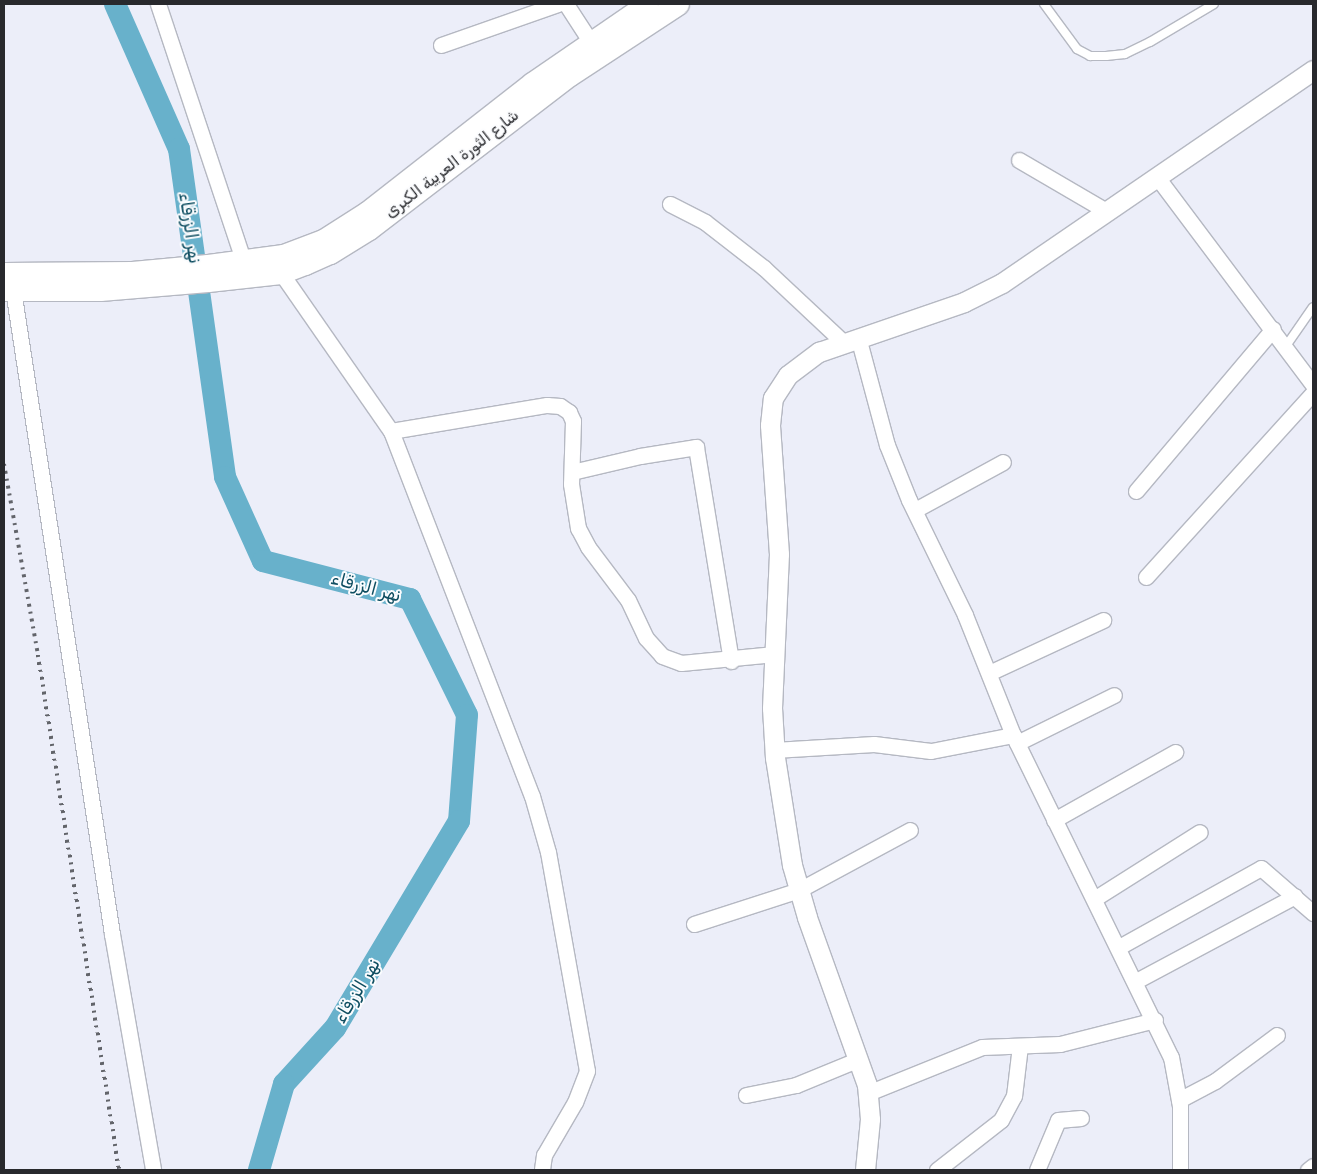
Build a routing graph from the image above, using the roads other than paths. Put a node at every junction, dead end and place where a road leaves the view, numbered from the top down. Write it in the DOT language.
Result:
graph roads {
  1 [pos="158,4"];
  2 [pos="558,4"];
  3 [pos="566,4"];
  4 [pos="647,4"];
  5 [pos="678,4"];
  6 [pos="1044,4"];
  7 [pos="1214,4"];
  8 [pos="590,41"];
  9 [pos="441,45"];
  10 [pos="1313,70"];
  11 [pos="1019,160"];
  12 [pos="1157,177"];
  13 [pos="670,204"];
  14 [pos="1108,212"];
  15 [pos="243,260"];
  16 [pos="208,273"];
  17 [pos="281,273"];
  18 [pos="7,284"];
  19 [pos="1313,307"];
  20 [pos="1273,328"];
  21 [pos="850,340"];
  22 [pos="1286,346"];
  23 [pos="1312,378"];
  24 [pos="1313,393"];
  25 [pos="391,431"];
  26 [pos="1003,462"];
  27 [pos="572,472"];
  28 [pos="1136,491"];
  29 [pos="915,510"];
  30 [pos="1146,577"];
  31 [pos="1103,620"];
  32 [pos="774,654"];
  33 [pos="731,661"];
  34 [pos="989,673"];
  35 [pos="1114,695"];
  36 [pos="1015,739"];
  37 [pos="774,750"];
  38 [pos="1175,752"];
  39 [pos="1054,820"];
  40 [pos="910,830"];
  41 [pos="1200,832"];
  42 [pos="799,890"];
  43 [pos="1295,896"];
  44 [pos="1094,898"];
  45 [pos="1313,913"];
  46 [pos="694,924"];
  47 [pos="1119,947"];
  48 [pos="1136,981"];
  49 [pos="1155,1020"];
  50 [pos="1277,1035"];
  51 [pos="1020,1046"];
  52 [pos="859,1059"];
  53 [pos="868,1093"];
  54 [pos="746,1095"];
  55 [pos="1179,1100"];
  56 [pos="1081,1118"];
  57 [pos="1313,1166"];
  58 [pos="153,1170"];
  59 [pos="542,1170"];
  60 [pos="865,1170"];
  61 [pos="937,1170"];
  62 [pos="1037,1170"];
  63 [pos="1180,1170"];
  64 [pos="1308,1170"];
  1 -- 15 [label="street"];
  2 -- 9 [label="street"];
  3 -- 8 [label="street"];
  4 -- 8 [label="main road, شارع الثورة العربية الكبرى"];
  5 -- 17 [label="main road, شارع الثورة العربية الكبرى"];
  6 -- 7 [label="lane"];
  8 -- 15 [label="main road, شارع الثورة العربية الكبرى"];
  10 -- 12 [label="street"];
  11 -- 14 [label="street"];
  12 -- 14 [label="street"];
  12 -- 20 [label="street"];
  13 -- 21 [label="street"];
  14 -- 21 [label="street"];
  15 -- 16 [label="main road, شارع الثورة العربية الكبرى"];
  16 -- 17 [label="main road, شارع الثورة العربية الكبرى"];
  16 -- 18 [label="main road"];
  17 -- 25 [label="street"];
  18 -- 58 [label="street"];
  19 -- 22 [label="lane"];
  20 -- 22 [label="street"];
  20 -- 28 [label="street"];
  21 -- 29 [label="street"];
  21 -- 32 [label="street"];
  22 -- 23 [label="street"];
  24 -- 30 [label="street"];
  25 -- 27 [label="street"];
  25 -- 59 [label="street"];
  26 -- 29 [label="street"];
  27 -- 33 [label="street"];
  27 -- 33 [label="street"];
  29 -- 34 [label="street"];
  31 -- 34 [label="street"];
  32 -- 33 [label="street"];
  32 -- 37 [label="street"];
  34 -- 36 [label="street"];
  35 -- 36 [label="street"];
  36 -- 37 [label="street"];
  36 -- 39 [label="street"];
  37 -- 42 [label="street"];
  38 -- 39 [label="street"];
  39 -- 44 [label="street"];
  40 -- 42 [label="street"];
  41 -- 44 [label="street"];
  42 -- 46 [label="street"];
  42 -- 52 [label="street"];
  43 -- 45 [label="street"];
  43 -- 47 [label="street"];
  43 -- 48 [label="street"];
  44 -- 47 [label="street"];
  47 -- 48 [label="street"];
  48 -- 49 [label="street"];
  49 -- 51 [label="street"];
  49 -- 55 [label="street"];
  50 -- 55 [label="street"];
  51 -- 53 [label="street"];
  51 -- 61 [label="street"];
  52 -- 53 [label="street"];
  52 -- 54 [label="street"];
  53 -- 60 [label="street"];
  55 -- 63 [label="street"];
  56 -- 62 [label="street"];
  57 -- 64 [label="street"];
}
